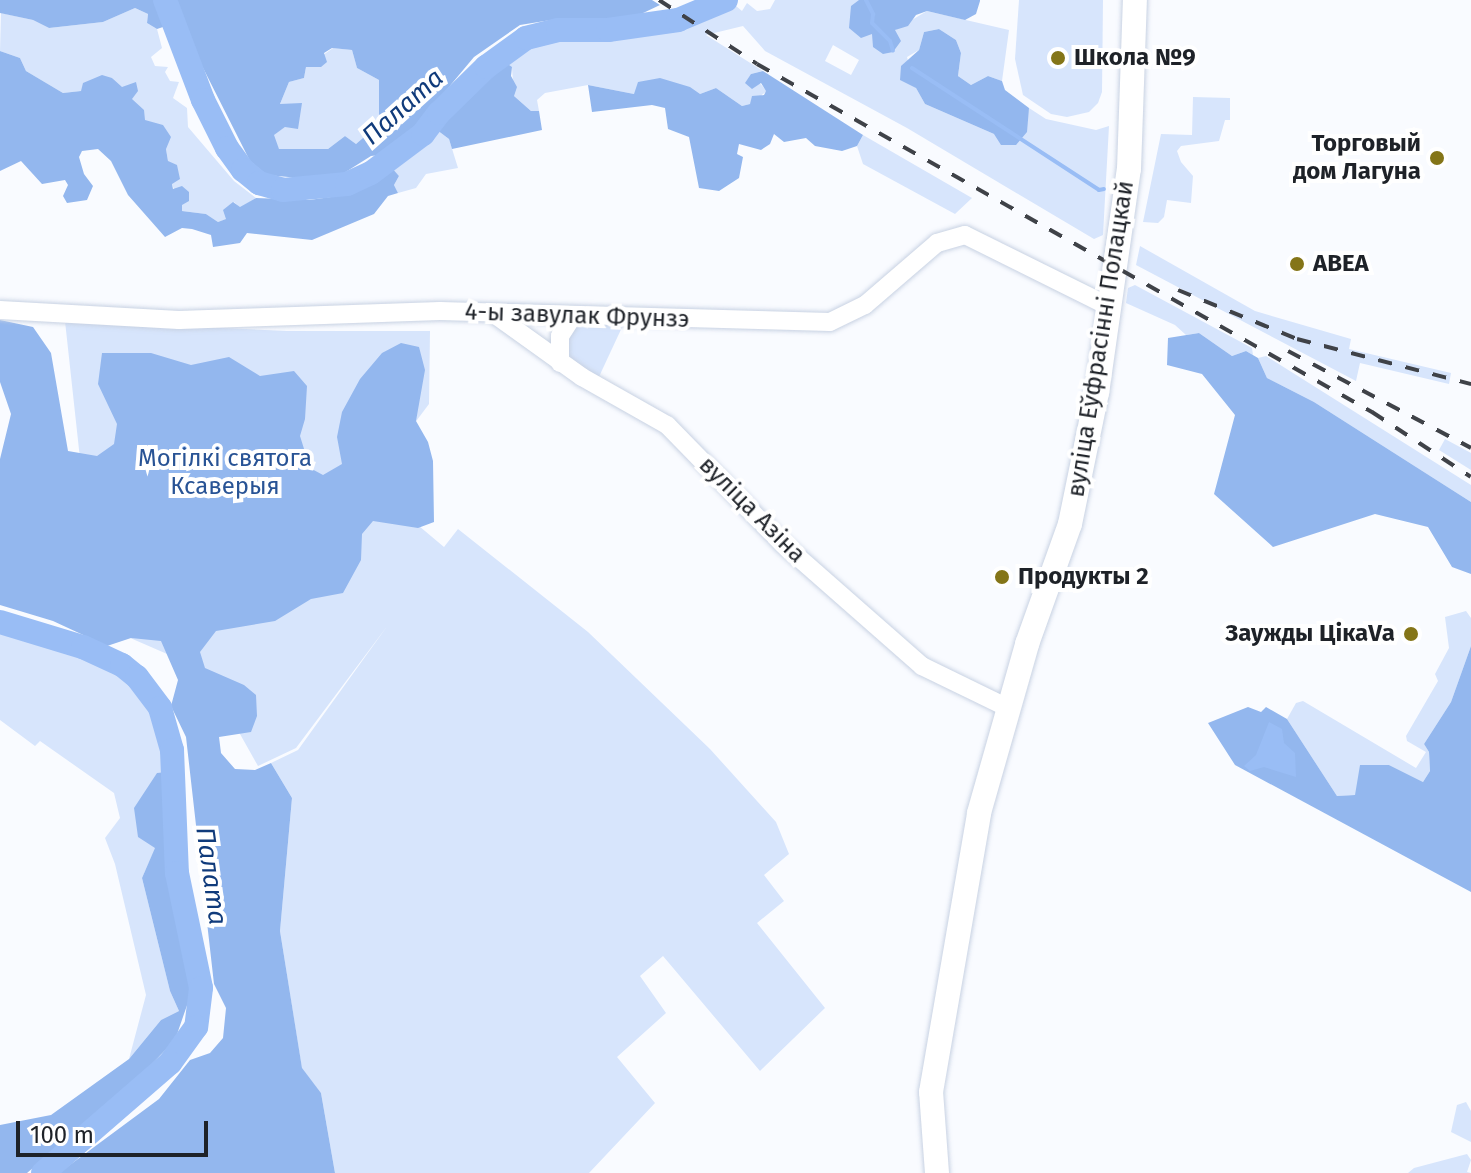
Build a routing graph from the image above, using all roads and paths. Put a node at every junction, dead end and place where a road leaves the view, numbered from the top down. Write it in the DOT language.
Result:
graph roads {
  1 [pos="1135,0"];
  2 [pos="1108,306"];
  3 [pos="0,310"];
  4 [pos="494,314"];
  5 [pos="573,316"];
  6 [pos="560,363"];
  7 [pos="1008,708"];
  8 [pos="937,1173"];
  1 -- 2 [label="main road, вуліца Еўфрасінні Полацкай"];
  2 -- 5 [label="street, 4-ы завулак Фрунзэ"];
  2 -- 7 [label="main road, вуліца Еўфрасінні Полацкай"];
  3 -- 4 [label="street, 4-ы завулак Фрунзэ"];
  4 -- 5 [label="street, 4-ы завулак Фрунзэ"];
  4 -- 6 [label="street, вуліца Азіна"];
  5 -- 6 [label="street"];
  6 -- 7 [label="street, вуліца Азіна"];
  7 -- 8 [label="main road, вуліца Еўфрасінні Полацкай"];
}
